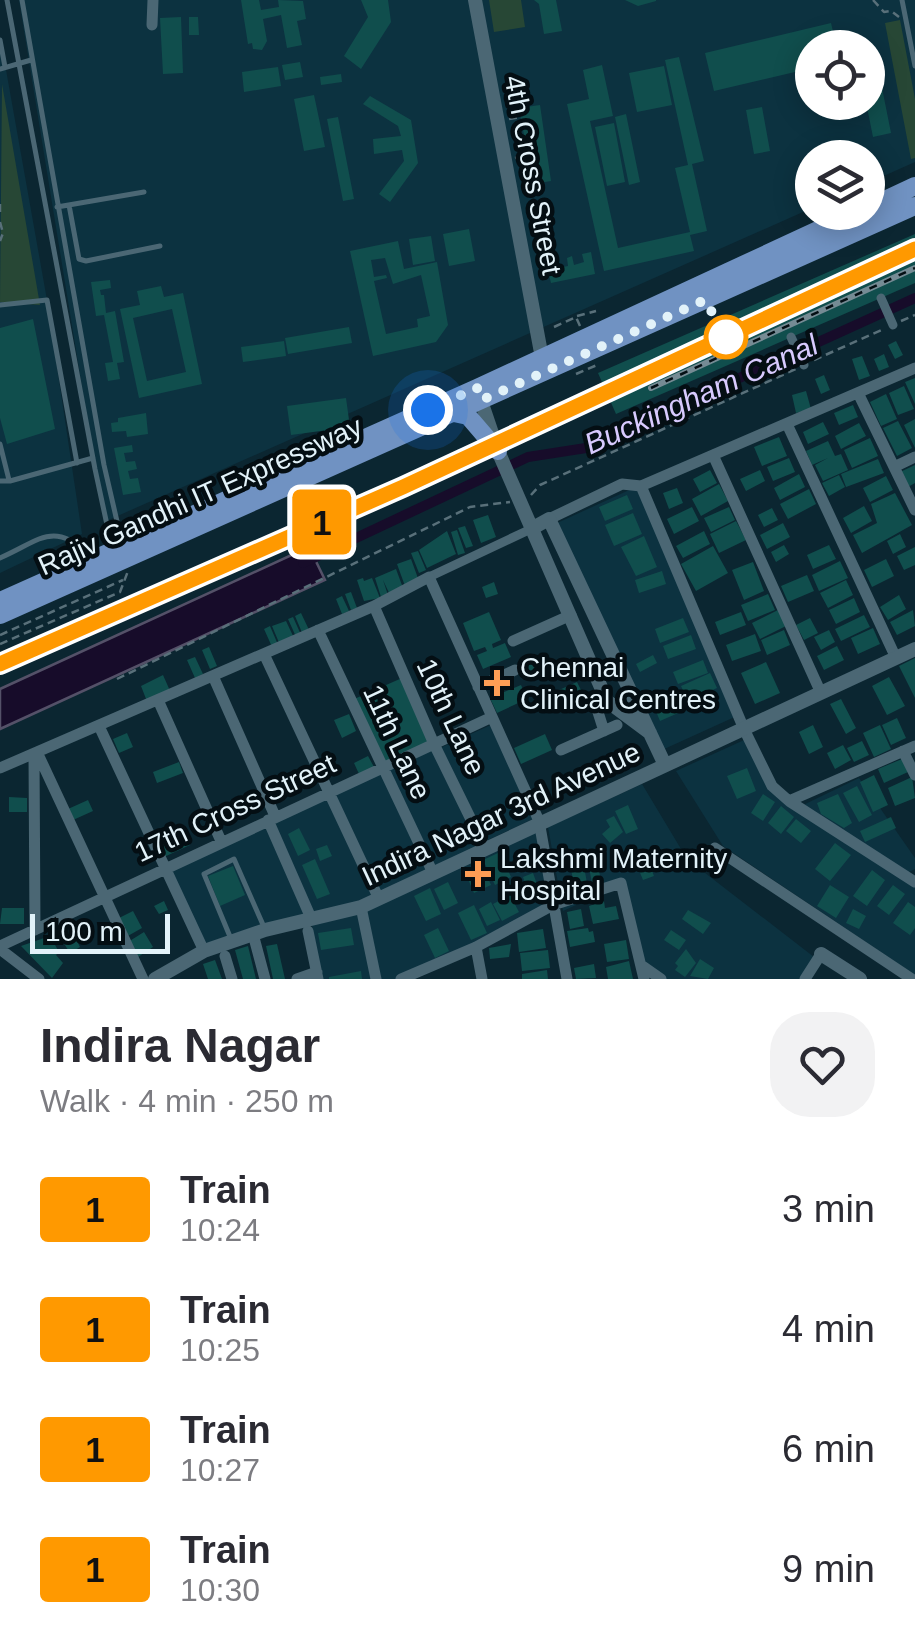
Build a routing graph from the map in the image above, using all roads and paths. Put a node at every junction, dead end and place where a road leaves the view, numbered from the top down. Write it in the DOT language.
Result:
graph roads {
  1 [pos="7,0"];
  2 [pos="22,0"];
  3 [pos="153,0"];
  4 [pos="475,0"];
  5 [pos="874,0"];
  6 [pos="902,0"];
  7 [pos="905,17"];
  8 [pos="152,26"];
  9 [pos="0,40"];
  10 [pos="32,59"];
  11 [pos="20,63"];
  12 [pos="915,66"];
  13 [pos="2,68"];
  14 [pos="913,191"];
  15 [pos="144,192"];
  16 [pos="885,202"];
  17 [pos="0,204"];
  18 [pos="70,204"];
  19 [pos="57,207"];
  20 [pos="0,213"];
  21 [pos="0,222"];
  22 [pos="818,230"];
  23 [pos="0,241"];
  24 [pos="160,246"];
  25 [pos="880,298"];
  26 [pos="0,305"];
  27 [pos="596,312"];
  28 [pos="576,317"];
  29 [pos="893,325"];
  30 [pos="792,337"];
  31 [pos="542,358"];
  32 [pos="606,360"];
  33 [pos="804,365"];
  34 [pos="597,366"];
  35 [pos="915,368"];
  36 [pos="479,394"];
  37 [pos="859,395"];
  38 [pos="454,413"];
  39 [pos="788,424"];
  40 [pos="0,444"];
  41 [pos="498,451"];
  42 [pos="713,455"];
  43 [pos="915,457"];
  44 [pos="93,458"];
  45 [pos="77,463"];
  46 [pos="894,467"];
  47 [pos="0,480"];
  48 [pos="10,481"];
  49 [pos="641,486"];
  50 [pos="161,510"];
  51 [pos="915,510"];
  52 [pos="549,519"];
  53 [pos="118,525"];
  54 [pos="531,529"];
  55 [pos="111,552"];
  56 [pos="0,558"];
  57 [pos="429,577"];
  58 [pos="124,579"];
  59 [pos="120,592"];
  60 [pos="0,601"];
  61 [pos="374,606"];
  62 [pos="571,614"];
  63 [pos="0,615"];
  64 [pos="318,630"];
  65 [pos="0,635"];
  66 [pos="513,640"];
  67 [pos="0,644"];
  68 [pos="915,649"];
  69 [pos="264,654"];
  70 [pos="896,658"];
  71 [pos="514,670"];
  72 [pos="213,676"];
  73 [pos="478,686"];
  74 [pos="821,693"];
  75 [pos="604,694"];
  76 [pos="158,700"];
  77 [pos="492,717"];
  78 [pos="617,725"];
  79 [pos="99,726"];
  80 [pos="744,729"];
  81 [pos="604,731"];
  82 [pos="650,733"];
  83 [pos="434,745"];
  84 [pos="909,749"];
  85 [pos="561,750"];
  86 [pos="35,753"];
  87 [pos="664,765"];
  88 [pos="0,768"];
  89 [pos="381,769"];
  90 [pos="915,775"];
  91 [pos="328,792"];
  92 [pos="789,801"];
  93 [pos="272,818"];
  94 [pos="539,822"];
  95 [pos="221,841"];
  96 [pos="485,848"];
  97 [pos="715,848"];
  98 [pos="165,867"];
  99 [pos="432,873"];
  100 [pos="912,878"];
  101 [pos="104,896"];
  102 [pos="379,898"];
  103 [pos="554,904"];
  104 [pos="361,907"];
  105 [pos="310,924"];
  106 [pos="35,930"];
  107 [pos="260,932"];
  108 [pos="232,942"];
  109 [pos="476,947"];
  110 [pos="0,948"];
  111 [pos="204,951"];
  112 [pos="821,954"];
  113 [pos="225,956"];
  114 [pos="642,972"];
  115 [pos="25,974"];
  116 [pos="318,976"];
  117 [pos="39,979"];
  118 [pos="143,979"];
  119 [pos="155,979"];
  120 [pos="232,979"];
  121 [pos="265,979"];
  122 [pos="296,979"];
  123 [pos="376,979"];
  124 [pos="400,979"];
  125 [pos="482,979"];
  126 [pos="567,979"];
  127 [pos="660,979"];
  128 [pos="805,979"];
  129 [pos="860,979"];
  130 [pos="912,979"];
  1 -- 11 [label="lane"];
  2 -- 10 [label="lane"];
  3 -- 8 [label="street"];
  4 -- 31 [label="street, 4th Cross Street"];
  5 -- 7 [label="path"];
  6 -- 7 [label="lane"];
  7 -- 12 [label="lane"];
  9 -- 13 [label="lane"];
  10 -- 11 [label="lane"];
  10 -- 19 [label="lane"];
  11 -- 13 [label="lane"];
  11 -- 44 [label="lane"];
  14 -- 16 [label="main road, Rajiv Gandhi IT Expressway"];
  14 -- 36 [label="main road, Rajiv Gandhi IT Expressway"];
  15 -- 18 [label="lane"];
  17 -- 20 [label="path"];
  18 -- 19 [label="lane"];
  18 -- 24 [label="lane"];
  19 -- 53 [label="lane"];
  21 -- 23 [label="path"];
  22 -- 31 [label="main road, Rajiv Gandhi IT Expressway"];
  25 -- 29 [label="street"];
  26 -- 45 [label="lane"];
  27 -- 28 [label="path"];
  30 -- 33 [label="street"];
  31 -- 36 [label="main road, Rajiv Gandhi IT Expressway"];
  32 -- 34 [label="path"];
  35 -- 37 [label="street"];
  36 -- 38 [label="main road, Rajiv Gandhi IT Expressway"];
  36 -- 41 [label="street"];
  36 -- 55 [label="main road, Rajiv Gandhi IT Expressway"];
  37 -- 39 [label="street"];
  37 -- 46 [label="street"];
  38 -- 41 [label="main road"];
  38 -- 63 [label="main road, Rajiv Gandhi IT Expressway"];
  39 -- 42 [label="street"];
  39 -- 70 [label="street"];
  40 -- 48 [label="lane"];
  41 -- 54 [label="street"];
  42 -- 49 [label="street"];
  42 -- 74 [label="street"];
  43 -- 46 [label="street"];
  44 -- 45 [label="lane"];
  44 -- 55 [label="lane"];
  45 -- 48 [label="lane"];
  46 -- 51 [label="street"];
  47 -- 48 [label="lane"];
  49 -- 52 [label="street"];
  49 -- 80 [label="street"];
  50 -- 53 [label="path"];
  52 -- 54 [label="street"];
  52 -- 82 [label="street"];
  53 -- 55 [label="lane"];
  54 -- 57 [label="street"];
  54 -- 62 [label="street"];
  55 -- 56 [label="lane"];
  55 -- 60 [label="main road, Rajiv Gandhi IT Expressway"];
  57 -- 61 [label="street"];
  57 -- 73 [label="street"];
  58 -- 65 [label="path"];
  59 -- 67 [label="path"];
  61 -- 64 [label="street"];
  61 -- 83 [label="street, 10th Lane"];
  62 -- 66 [label="street"];
  62 -- 75 [label="street"];
  64 -- 69 [label="street"];
  64 -- 89 [label="street, 11th Lane"];
  68 -- 70 [label="street, Indira Nagar 3rd Avenue"];
  69 -- 72 [label="street"];
  69 -- 91 [label="street"];
  70 -- 74 [label="street, Indira Nagar 3rd Avenue"];
  71 -- 73 [label="street"];
  72 -- 76 [label="street"];
  72 -- 93 [label="street"];
  73 -- 77 [label="street"];
  74 -- 80 [label="street, Indira Nagar 3rd Avenue"];
  75 -- 81 [label="street"];
  75 -- 82 [label="street"];
  76 -- 79 [label="street"];
  76 -- 95 [label="street"];
  77 -- 83 [label="street, 17th Cross Street"];
  77 -- 94 [label="street"];
  78 -- 81 [label="street"];
  79 -- 86 [label="street"];
  79 -- 98 [label="street"];
  80 -- 87 [label="street, Indira Nagar 3rd Avenue"];
  80 -- 92 [label="street"];
  81 -- 85 [label="street"];
  82 -- 87 [label="street"];
  83 -- 89 [label="street, 17th Cross Street"];
  83 -- 96 [label="street, 10th Lane"];
  84 -- 90 [label="street"];
  84 -- 92 [label="street"];
  86 -- 88 [label="street"];
  86 -- 101 [label="street"];
  86 -- 106 [label="street"];
  87 -- 94 [label="street, Indira Nagar 3rd Avenue"];
  89 -- 91 [label="street, 17th Cross Street"];
  89 -- 99 [label="street, 11th Lane"];
  91 -- 93 [label="street, 17th Cross Street"];
  91 -- 102 [label="street"];
  92 -- 100 [label="street"];
  93 -- 95 [label="street, 17th Cross Street"];
  93 -- 105 [label="street"];
  94 -- 96 [label="street, Indira Nagar 3rd Avenue"];
  94 -- 103 [label="street"];
  95 -- 98 [label="street, 17th Cross Street"];
  96 -- 99 [label="street, Indira Nagar 3rd Avenue"];
  97 -- 130 [label="street"];
  98 -- 101 [label="street, 17th Cross Street"];
  98 -- 111 [label="street"];
  99 -- 102 [label="street, Indira Nagar 3rd Avenue"];
  101 -- 106 [label="street, 17th Cross Street"];
  101 -- 118 [label="street"];
  102 -- 104 [label="street, Indira Nagar 3rd Avenue"];
  103 -- 109 [label="street"];
  103 -- 114 [label="street"];
  103 -- 126 [label="street"];
  104 -- 105 [label="street, Indira Nagar 3rd Avenue"];
  104 -- 123 [label="street"];
  105 -- 107 [label="street, Indira Nagar 3rd Avenue"];
  105 -- 116 [label="street"];
  106 -- 110 [label="street, 17th Cross Street"];
  107 -- 108 [label="street, Indira Nagar 3rd Avenue"];
  107 -- 108 [label="lane"];
  107 -- 121 [label="street"];
  108 -- 111 [label="street, Indira Nagar 3rd Avenue"];
  109 -- 124 [label="street"];
  109 -- 125 [label="street"];
  110 -- 115 [label="street"];
  111 -- 119 [label="street, Indira Nagar 3rd Avenue"];
  112 -- 128 [label="street"];
  112 -- 129 [label="street"];
  113 -- 120 [label="street"];
  114 -- 127 [label="street"];
  115 -- 117 [label="street"];
  116 -- 122 [label="street"];
}
